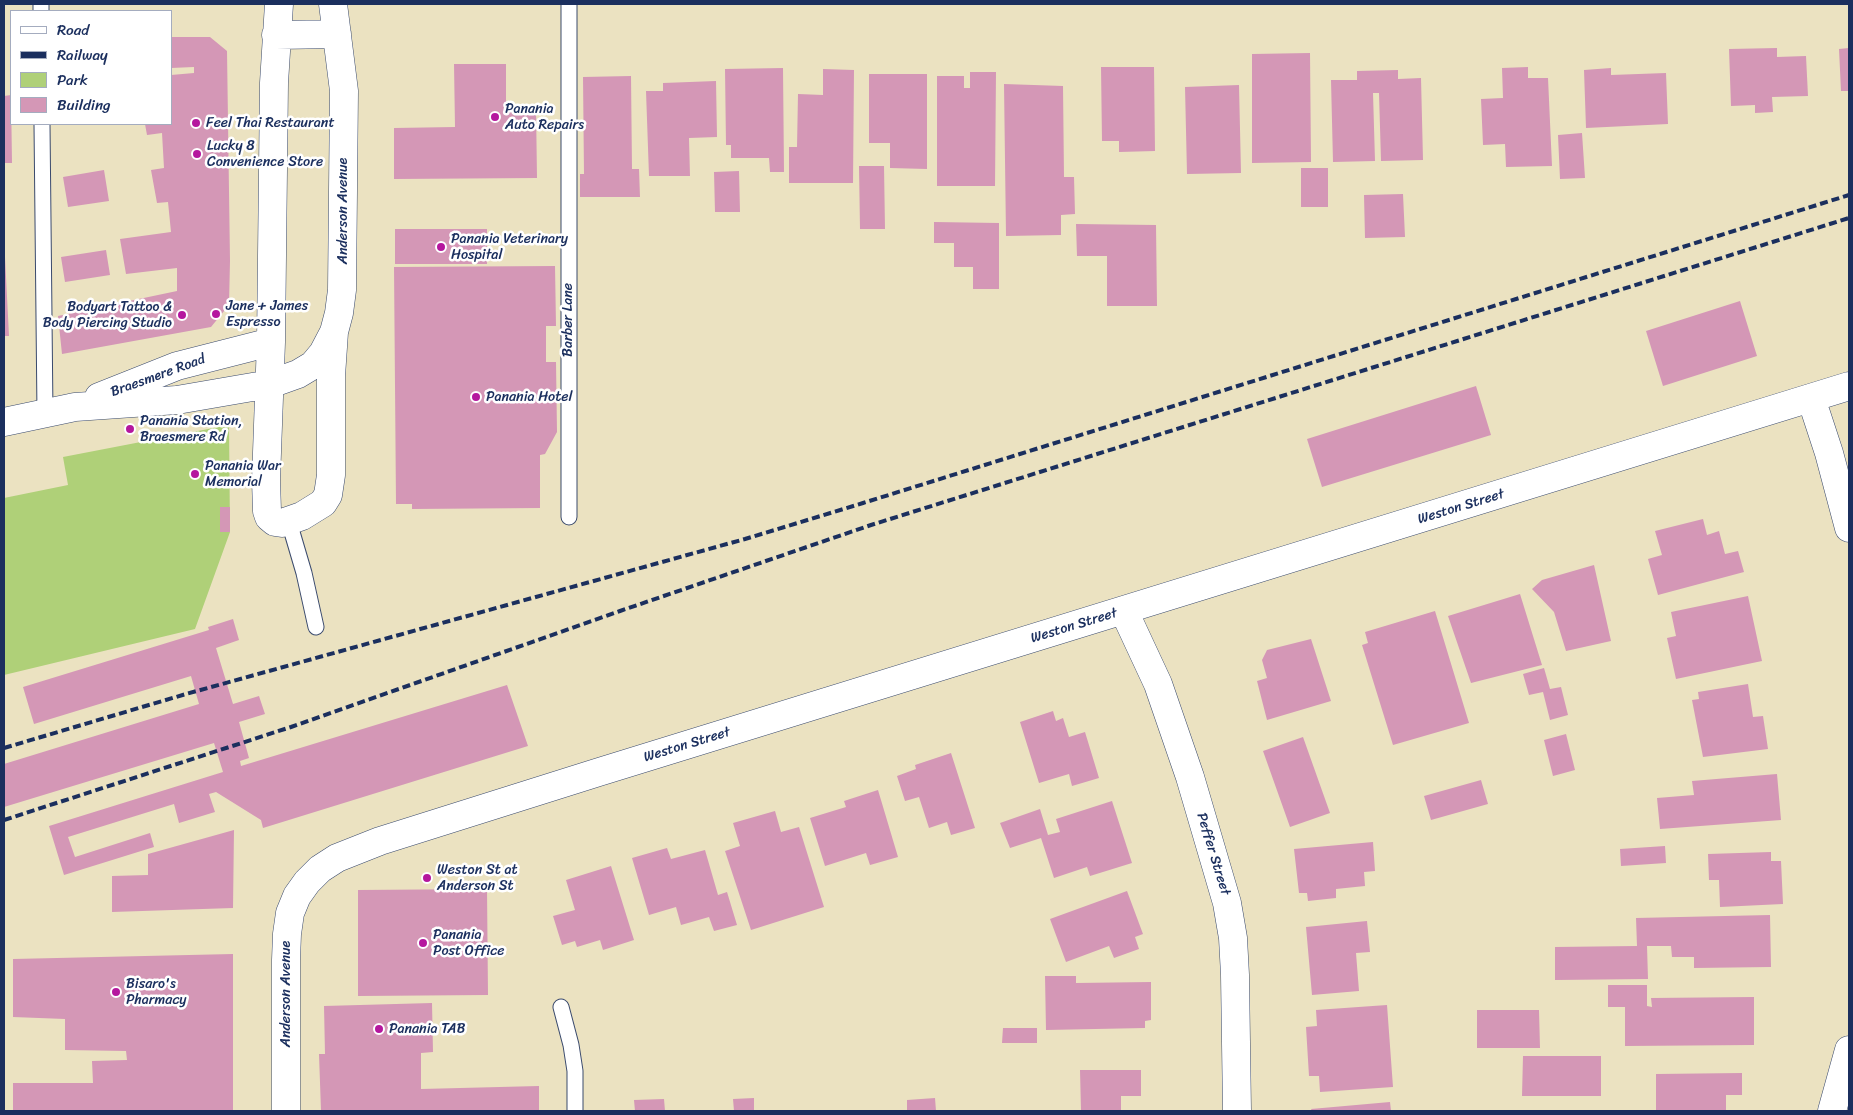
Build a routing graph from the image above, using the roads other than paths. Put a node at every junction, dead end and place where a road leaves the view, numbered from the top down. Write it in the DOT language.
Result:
graph roads {
  1 [pos="279,4"];
  2 [pos="333,4"];
  3 [pos="569,4"];
  4 [pos="337,34"];
  5 [pos="276,36"];
  6 [pos="42,125"];
  7 [pos="334,332"];
  8 [pos="271,342"];
  9 [pos="1849,386"];
  10 [pos="269,393"];
  11 [pos="1811,398"];
  12 [pos="75,407"];
  13 [pos="45,414"];
  14 [pos="4,422"];
  15 [pos="569,517"];
  16 [pos="289,522"];
  17 [pos="1849,528"];
  18 [pos="1124,611"];
  19 [pos="316,627"];
  20 [pos="307,882"];
  21 [pos="561,1007"];
  22 [pos="1849,1050"];
  23 [pos="286,1111"];
  24 [pos="575,1111"];
  25 [pos="1237,1111"];
  26 [pos="1832,1111"];
  1 -- 5 [label="street"];
  2 -- 4 [label="street, Anderson Avenue"];
  3 -- 15 [label="lane, Barber Lane"];
  4 -- 5 [label="street"];
  4 -- 7 [label="street, Anderson Avenue"];
  5 -- 8 [label="street"];
  6 -- 13 [label="lane"];
  7 -- 10 [label="street, Anderson Avenue"];
  7 -- 16 [label="street"];
  8 -- 10 [label="street"];
  8 -- 12 [label="street, Braesmere Road"];
  9 -- 11 [label="street, Weston Street"];
  10 -- 12 [label="street, Braesmere Road"];
  10 -- 16 [label="street"];
  11 -- 17 [label="street"];
  11 -- 18 [label="street, Weston Street"];
  12 -- 13 [label="street, Braesmere Road"];
  13 -- 14 [label="street, Braesmere Road"];
  16 -- 19 [label="lane"];
  18 -- 20 [label="street, Weston Street"];
  18 -- 25 [label="street, Peffer Street"];
  20 -- 23 [label="street, Anderson Avenue"];
  21 -- 24 [label="lane"];
  22 -- 26 [label="street"];
}
